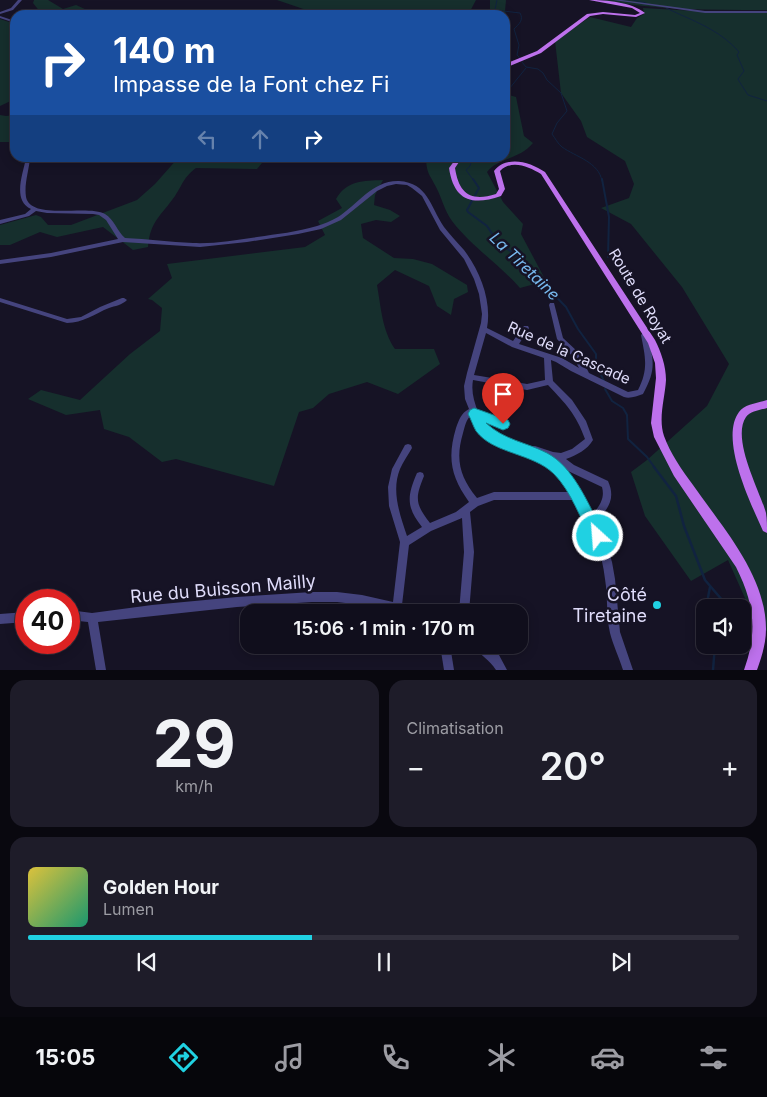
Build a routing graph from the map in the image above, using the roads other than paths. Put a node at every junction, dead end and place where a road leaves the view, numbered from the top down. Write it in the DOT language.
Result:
graph roads {
  1 [pos="20,0"];
  2 [pos="591,0"];
  3 [pos="615,0"];
  4 [pos="767,12"];
  5 [pos="0,13"];
  6 [pos="510,64"];
  7 [pos="28,162"];
  8 [pos="456,162"];
  9 [pos="35,209"];
  10 [pos="0,222"];
  11 [pos="124,240"];
  12 [pos="0,262"];
  13 [pos="0,300"];
  14 [pos="124,300"];
  15 [pos="552,305"];
  16 [pos="526,328"];
  17 [pos="484,329"];
  18 [pos="648,333"];
  19 [pos="514,345"];
  20 [pos="548,356"];
  21 [pos="586,376"];
  22 [pos="470,377"];
  23 [pos="549,382"];
  24 [pos="767,404"];
  25 [pos="474,412"];
  26 [pos="503,424"];
  27 [pos="408,448"];
  28 [pos="525,450"];
  29 [pos="558,457"];
  30 [pos="420,476"];
  31 [pos="576,496"];
  32 [pos="475,502"];
  33 [pos="466,511"];
  34 [pos="592,522"];
  35 [pos="428,528"];
  36 [pos="767,528"];
  37 [pos="405,542"];
  38 [pos="376,604"];
  39 [pos="397,604"];
  40 [pos="465,604"];
  41 [pos="80,616"];
  42 [pos="15,618"];
  43 [pos="92,618"];
  44 [pos="0,619"];
  45 [pos="763,645"];
  46 [pos="446,654"];
  47 [pos="489,654"];
  48 [pos="101,670"];
  49 [pos="449,670"];
  50 [pos="502,670"];
  51 [pos="628,670"];
  52 [pos="750,670"];
  1 -- 5 [label="street"];
  2 -- 6 [label="main road"];
  3 -- 4 [label="street"];
  7 -- 9 [label="street"];
  8 -- 18 [label="main road, Route de Royat"];
  9 -- 10 [label="street"];
  9 -- 11 [label="street"];
  11 -- 12 [label="street"];
  11 -- 17 [label="street"];
  13 -- 14 [label="street"];
  15 -- 21 [label="street"];
  16 -- 19 [label="street"];
  17 -- 19 [label="street, Rue de la Cascade"];
  17 -- 22 [label="street"];
  18 -- 21 [label="street, Rue de la Cascade"];
  18 -- 45 [label="main road, Route de Royat"];
  19 -- 20 [label="street, Rue de la Cascade"];
  20 -- 21 [label="street, Rue de la Cascade"];
  20 -- 23 [label="street"];
  22 -- 23 [label="street"];
  22 -- 25 [label="street"];
  23 -- 29 [label="street"];
  24 -- 36 [label="main road"];
  25 -- 26 [label="street"];
  25 -- 28 [label="street"];
  25 -- 32 [label="street"];
  27 -- 37 [label="street"];
  28 -- 29 [label="street"];
  28 -- 31 [label="street"];
  29 -- 34 [label="street"];
  30 -- 35 [label="street"];
  31 -- 32 [label="street"];
  31 -- 34 [label="street"];
  32 -- 33 [label="street"];
  33 -- 35 [label="street"];
  33 -- 40 [label="street"];
  34 -- 51 [label="street"];
  35 -- 37 [label="street"];
  37 -- 39 [label="street"];
  38 -- 43 [label="street, Rue du Buisson Mailly"];
  41 -- 43 [label="street, Rue du Buisson Mailly"];
  42 -- 44 [label="street"];
  43 -- 48 [label="street"];
  45 -- 52 [label="main road, Route de Royat"];
  46 -- 49 [label="street"];
  47 -- 50 [label="street"];
}
